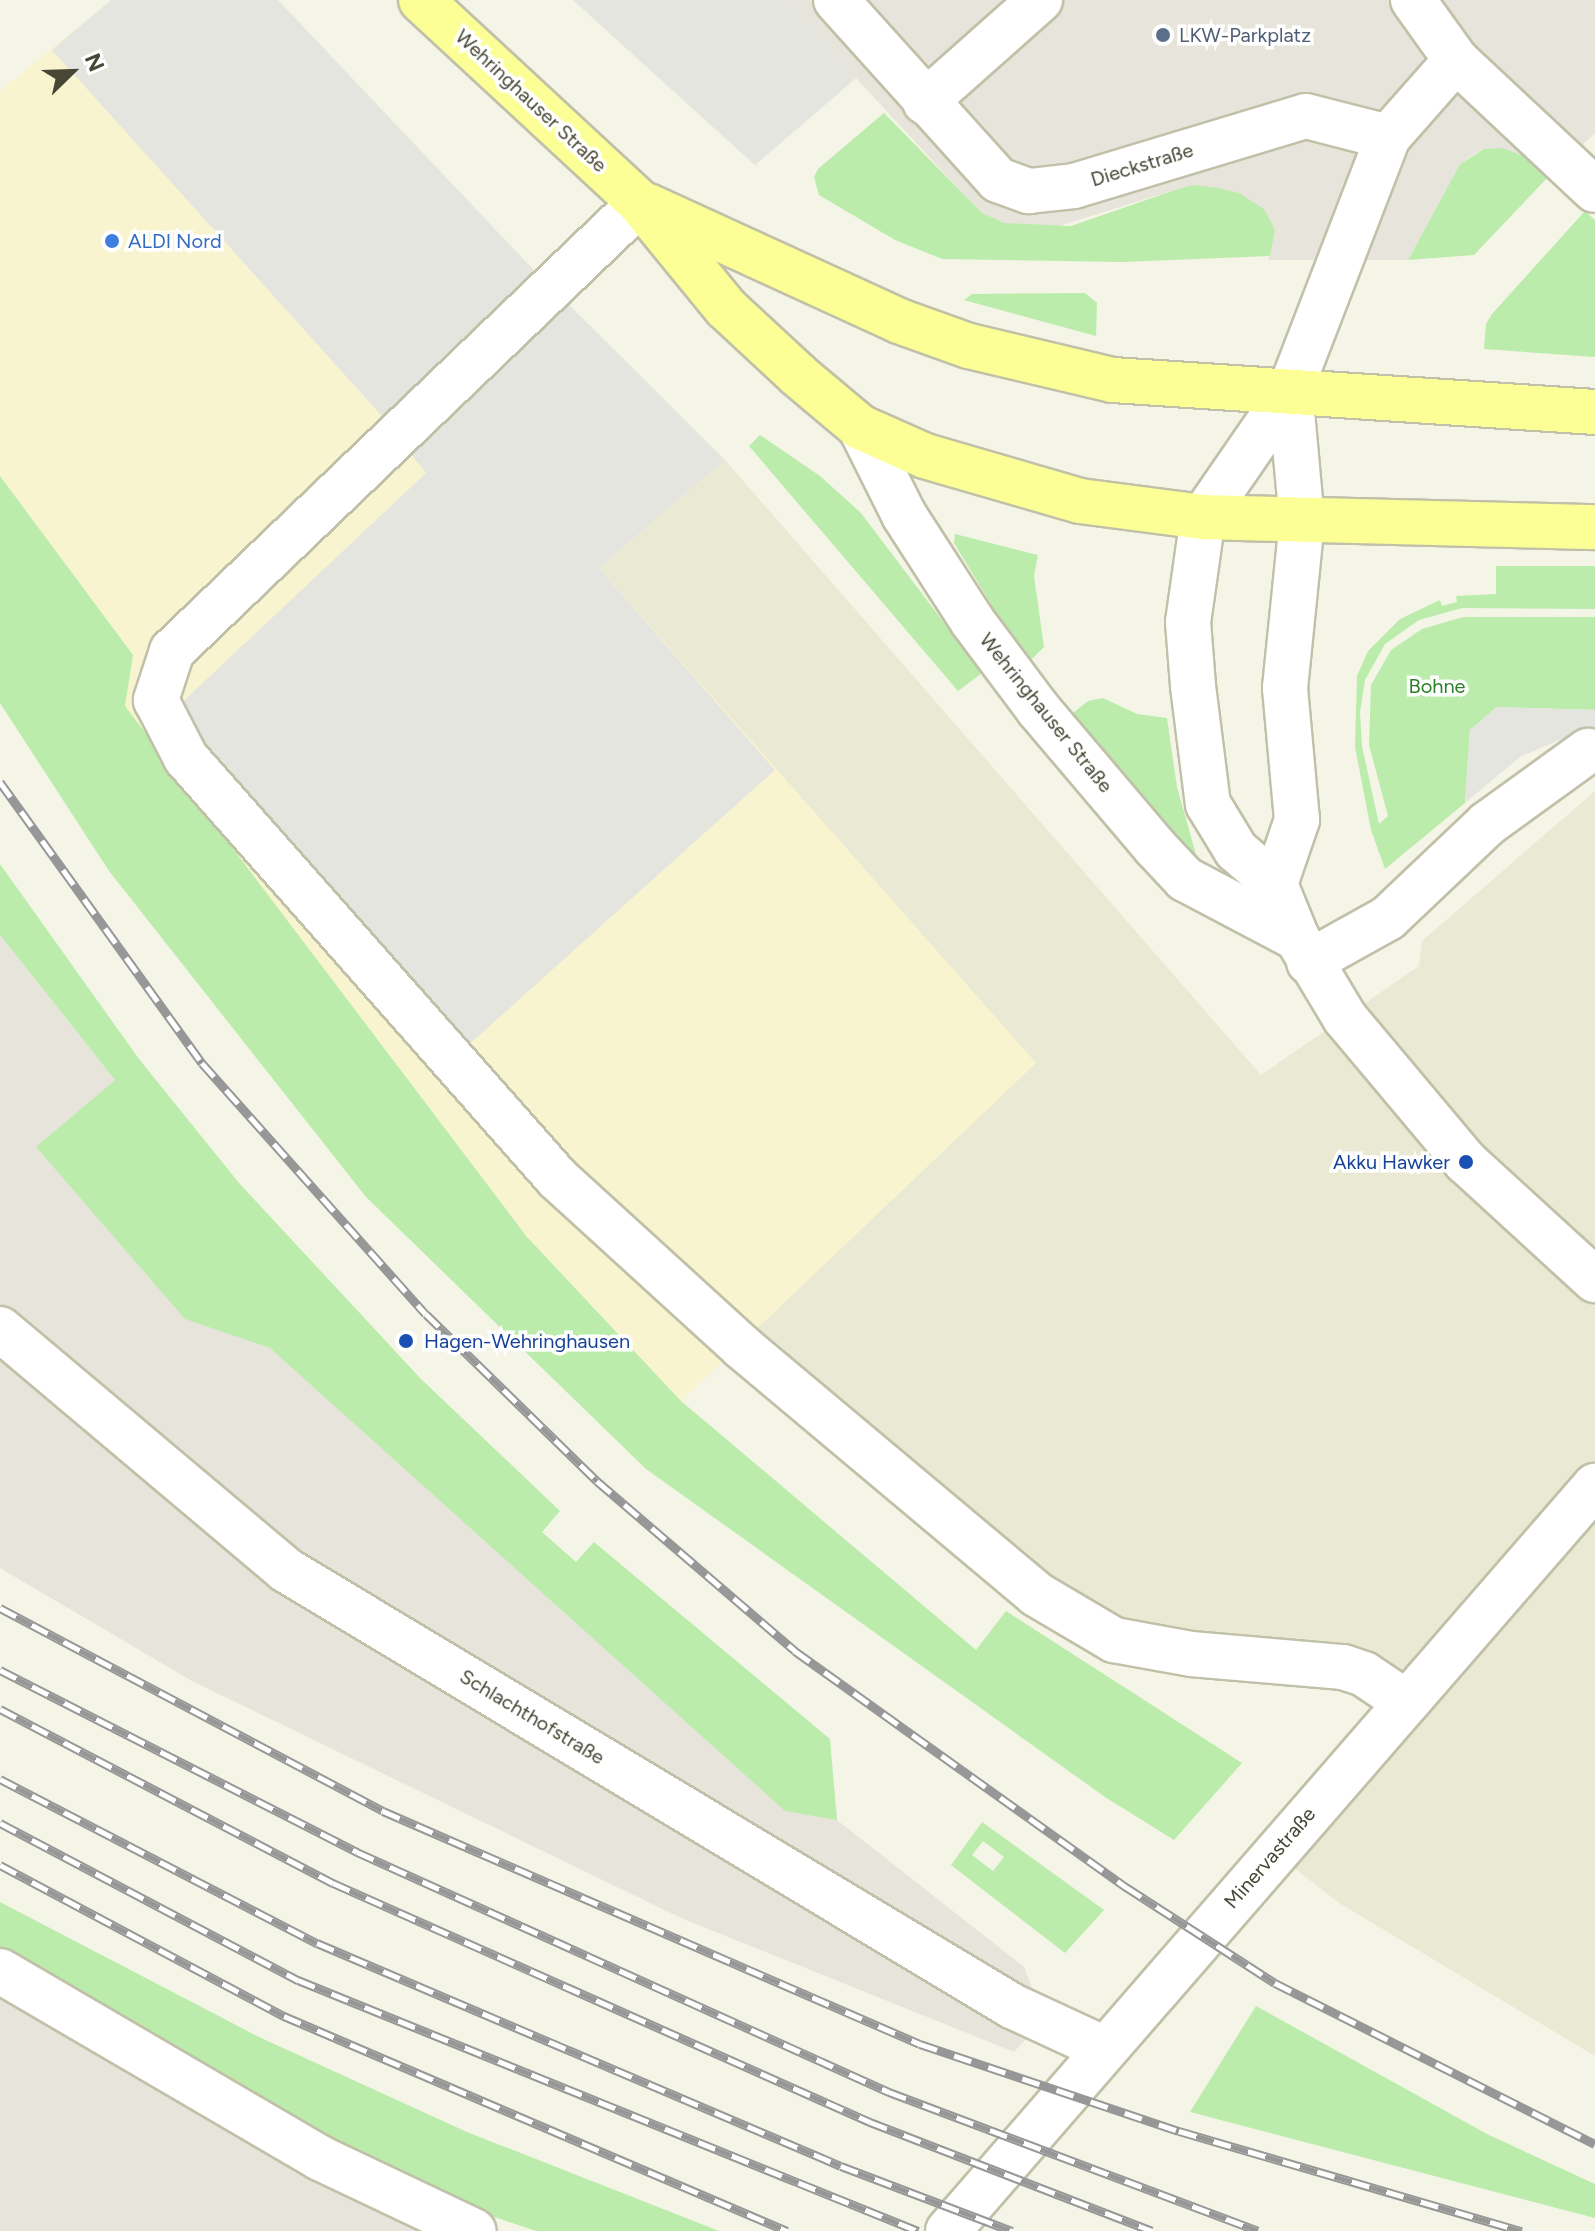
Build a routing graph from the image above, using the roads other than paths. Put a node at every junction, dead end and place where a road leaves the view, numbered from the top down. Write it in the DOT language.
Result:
graph roads {
  1 [pos="421,0"];
  2 [pos="836,0"];
  3 [pos="1040,0"];
  4 [pos="1413,0"];
  5 [pos="1456,60"];
  6 [pos="925,102"];
  7 [pos="1388,137"];
  8 [pos="1595,190"];
  9 [pos="640,203"];
  10 [pos="1290,391"];
  11 [pos="1595,412"];
  12 [pos="860,427"];
  13 [pos="1203,517"];
  14 [pos="1302,522"];
  15 [pos="1595,527"];
  16 [pos="1588,751"];
  17 [pos="1275,884"];
  18 [pos="1303,950"];
  19 [pos="1595,1280"];
  20 [pos="0,1329"];
  21 [pos="1595,1486"];
  22 [pos="1404,1701"];
  23 [pos="0,1971"];
  24 [pos="1103,2048"];
  25 [pos="474,2231"];
  26 [pos="948,2231"];
  1 -- 9 [label="main road, Wehringhauser Straße"];
  2 -- 6 [label="street, Dieckstraße"];
  3 -- 6 [label="street"];
  4 -- 5 [label="street"];
  5 -- 7 [label="street"];
  5 -- 8 [label="street"];
  6 -- 7 [label="street, Dieckstraße"];
  7 -- 10 [label="street"];
  9 -- 10 [label="main road, Wehringhauser Straße"];
  9 -- 12 [label="main road, Wehringhauser Straße"];
  9 -- 22 [label="street"];
  10 -- 11 [label="main road"];
  10 -- 13 [label="street, Wehringhauser Straße"];
  10 -- 14 [label="street"];
  12 -- 13 [label="main road, Wehringhauser Straße"];
  12 -- 18 [label="street, Wehringhauser Straße"];
  13 -- 14 [label="main road, Wehringhauser Straße"];
  13 -- 17 [label="street, Wehringhauser Straße"];
  14 -- 15 [label="main road, Wehringhauser Straße"];
  14 -- 17 [label="street"];
  16 -- 18 [label="street"];
  17 -- 18 [label="street, Wehringhauser Straße"];
  18 -- 19 [label="street, Wehringhauser Straße"];
  20 -- 24 [label="street, Schlachthofstraße"];
  21 -- 22 [label="street, Minervastraße"];
  22 -- 24 [label="street, Minervastraße"];
  23 -- 25 [label="street"];
  24 -- 26 [label="street, Minervastraße"];
}
